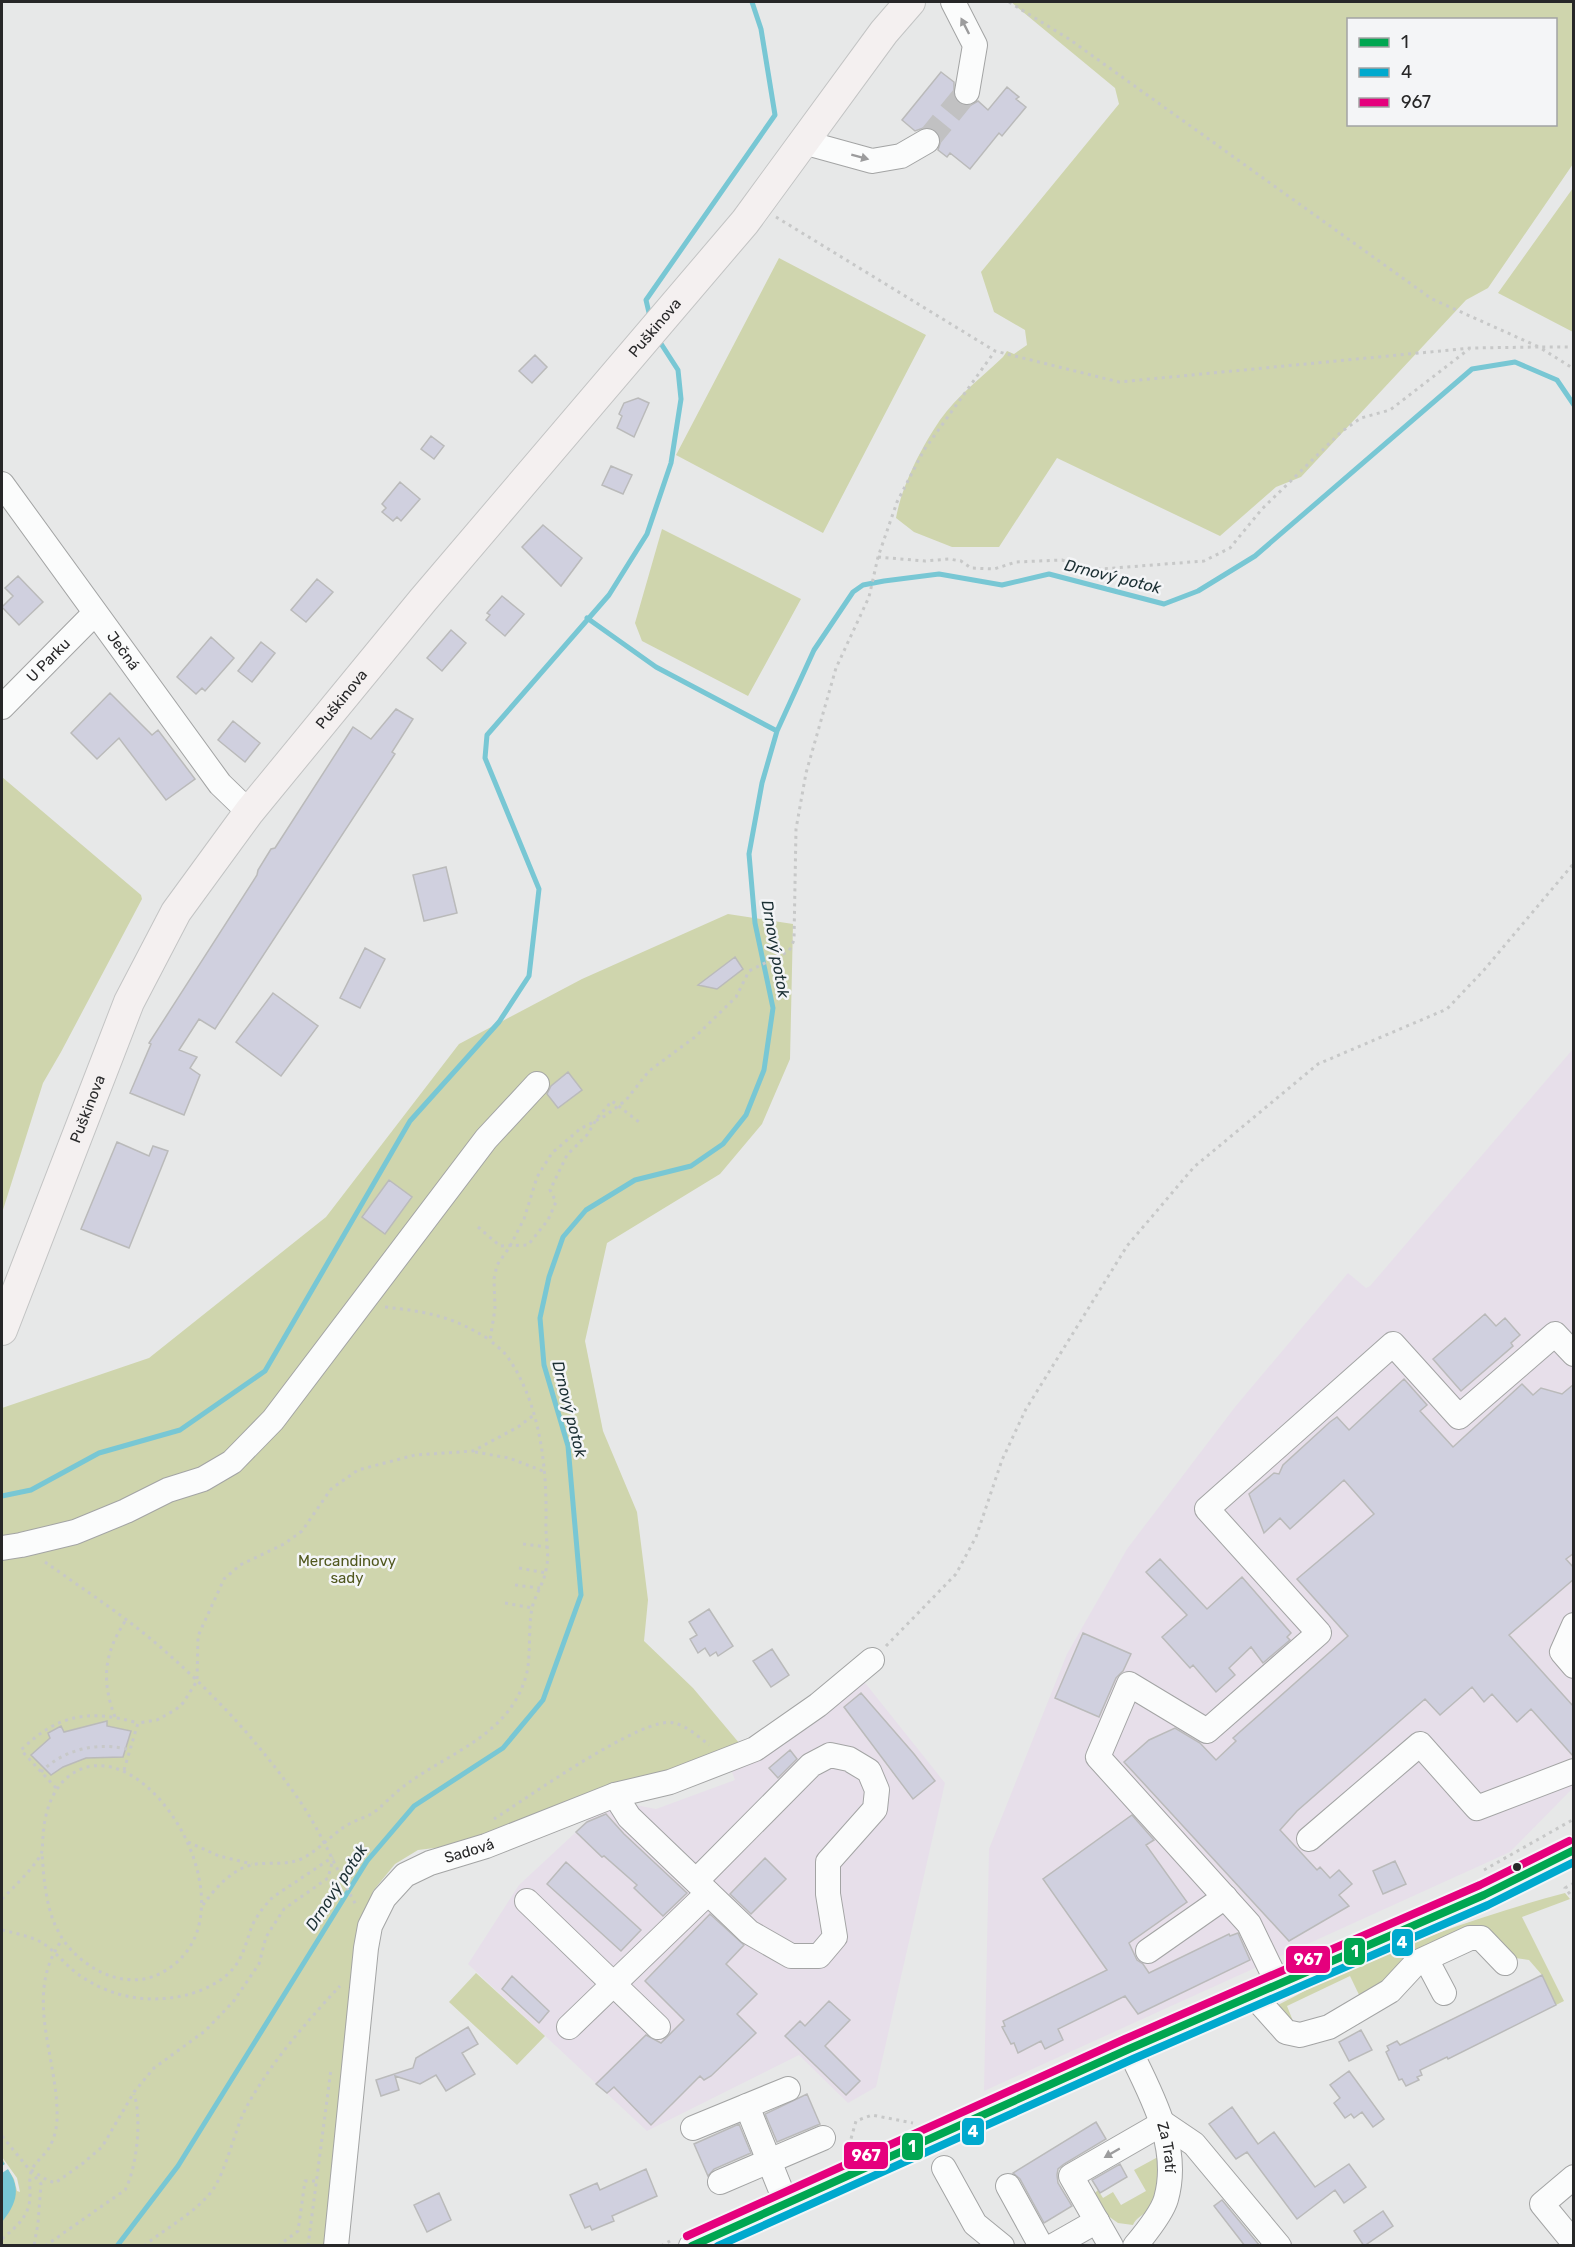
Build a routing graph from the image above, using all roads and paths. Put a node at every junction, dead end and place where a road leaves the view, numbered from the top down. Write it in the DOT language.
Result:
graph roads {
  1 [pos="910,2"];
  2 [pos="953,2"];
  3 [pos="1009,2"];
  4 [pos="967,92"];
  5 [pos="927,141"];
  6 [pos="803,142"];
  7 [pos="757,205"];
  8 [pos="1539,346"];
  9 [pos="1574,347"];
  10 [pos="1471,348"];
  11 [pos="995,351"];
  12 [pos="1574,369"];
  13 [pos="2,484"];
  14 [pos="878,556"];
  15 [pos="95,613"];
  16 [pos="2,707"];
  17 [pos="249,812"];
  18 [pos="1574,863"];
  19 [pos="537,1084"];
  20 [pos="639,1122"];
  21 [pos="478,1227"];
  22 [pos="359,1309"];
  23 [pos="2,1330"];
  24 [pos="490,1340"];
  25 [pos="1574,1354"];
  26 [pos="534,1415"];
  27 [pos="473,1451"];
  28 [pos="544,1471"];
  29 [pos="523,1544"];
  30 [pos="11,1547"];
  31 [pos="547,1547"];
  32 [pos="519,1568"];
  33 [pos="546,1573"];
  34 [pos="515,1585"];
  35 [pos="540,1588"];
  36 [pos="505,1603"];
  37 [pos="532,1608"];
  38 [pos="126,1620"];
  39 [pos="1574,1625"];
  40 [pos="872,1660"];
  41 [pos="1574,1666"];
  42 [pos="197,1681"];
  43 [pos="116,1717"];
  44 [pos="138,1723"];
  45 [pos="130,1750"];
  46 [pos="726,1760"];
  47 [pos="124,1770"];
  48 [pos="1574,1771"];
  49 [pos="42,1772"];
  50 [pos="57,1788"];
  51 [pos="615,1795"];
  52 [pos="487,1823"];
  53 [pos="1309,1839"];
  54 [pos="186,1841"];
  55 [pos="323,1842"];
  56 [pos="1574,1850"];
  57 [pos="42,1852"];
  58 [pos="333,1857"];
  59 [pos="254,1864"];
  60 [pos="1574,1883"];
  61 [pos="702,1887"];
  62 [pos="1225,1897"];
  63 [pos="2,1899"];
  64 [pos="1574,1899"];
  65 [pos="527,1901"];
  66 [pos="203,1905"];
  67 [pos="360,1912"];
  68 [pos="2,1930"];
  69 [pos="62,1940"];
  70 [pos="54,1951"];
  71 [pos="1148,1951"];
  72 [pos="1426,1959"];
  73 [pos="1505,1963"];
  74 [pos="614,1984"];
  75 [pos="1278,1984"];
  76 [pos="342,1992"];
  77 [pos="1444,1993"];
  78 [pos="1253,1995"];
  79 [pos="568,2027"];
  80 [pos="658,2027"];
  81 [pos="1129,2049"];
  82 [pos="331,2067"];
  83 [pos="788,2089"];
  84 [pos="134,2092"];
  85 [pos="747,2106"];
  86 [pos="1163,2123"];
  87 [pos="693,2128"];
  88 [pos="2,2136"];
  89 [pos="823,2138"];
  90 [pos="769,2161"];
  91 [pos="944,2169"];
  92 [pos="31,2170"];
  93 [pos="1574,2177"];
  94 [pos="315,2181"];
  95 [pos="720,2182"];
  96 [pos="1008,2186"];
  97 [pos="786,2203"];
  98 [pos="1097,2221"];
  99 [pos="2,2239"];
  100 [pos="1574,2243"];
  101 [pos="34,2246"];
  102 [pos="45,2246"];
  103 [pos="144,2246"];
  104 [pos="278,2246"];
  105 [pos="308,2246"];
  106 [pos="336,2246"];
  107 [pos="691,2246"];
  108 [pos="1002,2246"];
  109 [pos="1041,2246"];
  110 [pos="1053,2246"];
  111 [pos="1111,2246"];
  112 [pos="1135,2246"];
  113 [pos="1279,2246"];
  1 -- 6 [label="main road, Puškinova"];
  4 -- 2 [label="street, one-way"];
  3 -- 8 [label="path"];
  6 -- 5 [label="street, one-way"];
  6 -- 7 [label="main road, Puškinova"];
  7 -- 11 [label="path"];
  7 -- 17 [label="main road, Puškinova"];
  8 -- 9 [label="path"];
  8 -- 10 [label="path"];
  8 -- 12 [label="path"];
  10 -- 11 [label="path"];
  10 -- 14 [label="path"];
  11 -- 14 [label="path"];
  13 -- 15 [label="street, Ječná"];
  14 -- 24 [label="path"];
  15 -- 16 [label="street, U Parku"];
  15 -- 17 [label="street, Ječná"];
  17 -- 23 [label="main road, Puškinova"];
  18 -- 40 [label="path"];
  19 -- 22 [label="street"];
  20 -- 21 [label="path, bridge"];
  22 -- 24 [label="path"];
  22 -- 30 [label="street"];
  24 -- 26 [label="path"];
  25 -- 62 [label="street"];
  26 -- 27 [label="path"];
  26 -- 28 [label="path"];
  27 -- 28 [label="path"];
  27 -- 42 [label="path"];
  28 -- 31 [label="path"];
  29 -- 31 [label="path"];
  30 -- 38 [label="path"];
  31 -- 33 [label="path"];
  32 -- 33 [label="path"];
  33 -- 35 [label="path"];
  34 -- 35 [label="path"];
  35 -- 37 [label="path"];
  36 -- 37 [label="path"];
  37 -- 55 [label="path"];
  38 -- 42 [label="path"];
  38 -- 43 [label="path"];
  39 -- 41 [label="street"];
  40 -- 46 [label="street, Sadová"];
  42 -- 44 [label="path"];
  42 -- 55 [label="path"];
  43 -- 44 [label="path"];
  43 -- 49 [label="path"];
  44 -- 45 [label="path"];
  45 -- 47 [label="path"];
  45 -- 49 [label="path"];
  46 -- 51 [label="street, Sadová"];
  46 -- 52 [label="path"];
  47 -- 50 [label="path"];
  47 -- 54 [label="path"];
  48 -- 53 [label="street"];
  49 -- 50 [label="path"];
  50 -- 57 [label="path"];
  51 -- 61 [label="street"];
  51 -- 106 [label="street, Sadová"];
  54 -- 59 [label="path"];
  54 -- 66 [label="path"];
  55 -- 58 [label="path"];
  55 -- 59 [label="path"];
  56 -- 75 [label="street"];
  57 -- 63 [label="path"];
  57 -- 69 [label="path"];
  58 -- 67 [label="path"];
  58 -- 70 [label="path"];
  58 -- 84 [label="path"];
  59 -- 66 [label="path"];
  60 -- 64 [label="path"];
  61 -- 61 [label="street"];
  61 -- 74 [label="street"];
  62 -- 71 [label="street"];
  62 -- 75 [label="street"];
  65 -- 74 [label="street"];
  66 -- 69 [label="path"];
  68 -- 70 [label="path"];
  69 -- 70 [label="path"];
  70 -- 92 [label="path"];
  72 -- 73 [label="street"];
  72 -- 77 [label="street"];
  72 -- 78 [label="street"];
  74 -- 79 [label="street"];
  74 -- 80 [label="street"];
  75 -- 78 [label="street"];
  76 -- 103 [label="path"];
  78 -- 81 [label="street"];
  81 -- 86 [label="street, Za Tratí"];
  81 -- 97 [label="street"];
  82 -- 94 [label="path"];
  83 -- 85 [label="street"];
  84 -- 92 [label="path"];
  84 -- 102 [label="path"];
  85 -- 87 [label="street"];
  85 -- 90 [label="street"];
  86 -- 98 [label="street, one-way"];
  86 -- 112 [label="street, Za Tratí"];
  86 -- 113 [label="street"];
  88 -- 92 [label="path"];
  89 -- 90 [label="street"];
  90 -- 95 [label="street"];
  90 -- 97 [label="street"];
  91 -- 108 [label="street"];
  92 -- 99 [label="path"];
  92 -- 101 [label="path"];
  93 -- 100 [label="street"];
  94 -- 104 [label="path"];
  94 -- 105 [label="path"];
  96 -- 109 [label="street"];
  97 -- 107 [label="street"];
  98 -- 110 [label="street"];
  98 -- 111 [label="street"];
}
